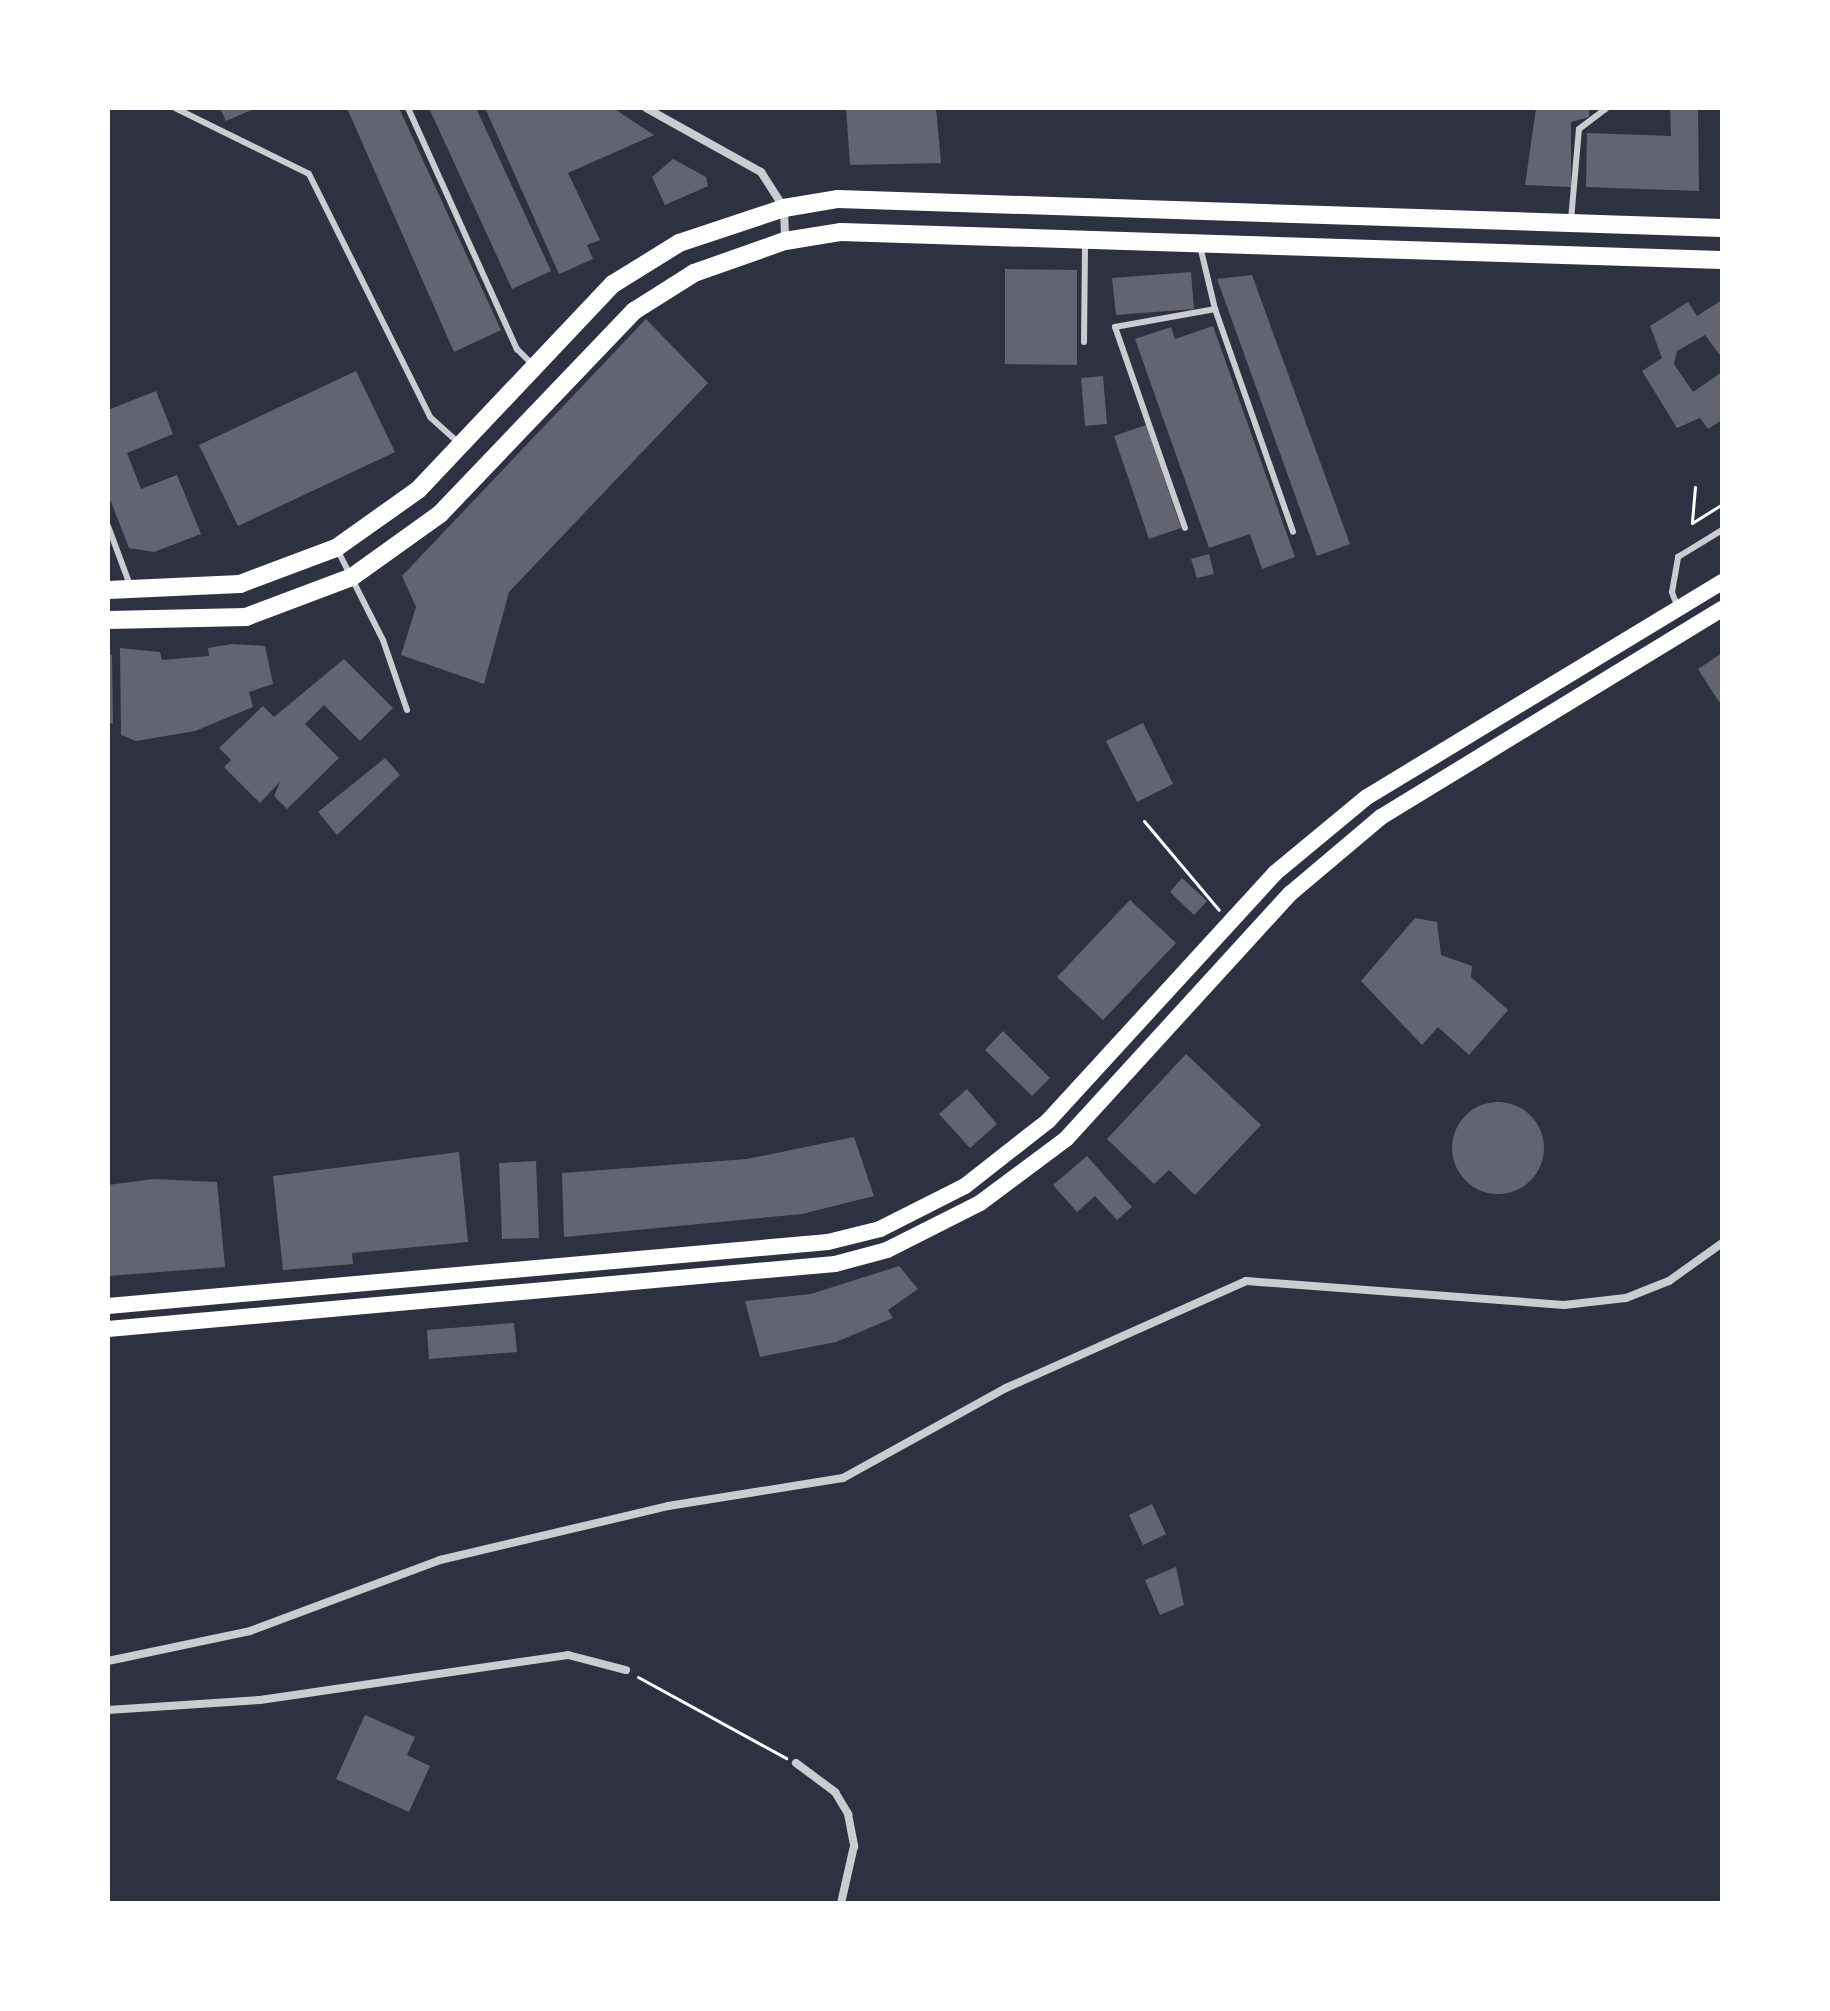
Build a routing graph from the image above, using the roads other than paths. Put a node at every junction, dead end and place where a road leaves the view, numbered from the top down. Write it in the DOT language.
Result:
graph roads {
  1 [pos="175,108"];
  2 [pos="408,108"];
  3 [pos="646,108"];
  4 [pos="1607,108"];
  5 [pos="784,208"];
  6 [pos="1570,223"];
  7 [pos="1722,228"];
  8 [pos="1085,238"];
  9 [pos="785,241"];
  10 [pos="1200,242"];
  11 [pos="1722,260"];
  12 [pos="1215,309"];
  13 [pos="1084,342"];
  14 [pos="532,364"];
  15 [pos="460,445"];
  16 [pos="108,526"];
  17 [pos="1185,528"];
  18 [pos="1722,530"];
  19 [pos="1293,532"];
  20 [pos="336,548"];
  21 [pos="352,577"];
  22 [pos="1722,582"];
  23 [pos="108,590"];
  24 [pos="132,592"];
  25 [pos="1678,608"];
  26 [pos="1722,609"];
  27 [pos="108,620"];
  28 [pos="407,710"];
  29 [pos="1722,1243"];
  30 [pos="108,1306"];
  31 [pos="108,1329"];
  32 [pos="108,1661"];
  33 [pos="626,1670"];
  34 [pos="108,1710"];
  35 [pos="796,1763"];
  36 [pos="841,1903"];
  1 -- 15 [label="lane"];
  2 -- 14 [label="lane"];
  3 -- 5 [label="street"];
  4 -- 6 [label="lane"];
  5 -- 6 [label="main road"];
  5 -- 9 [label="street"];
  5 -- 14 [label="main road"];
  6 -- 7 [label="main road"];
  8 -- 9 [label="main road"];
  8 -- 10 [label="main road"];
  8 -- 13 [label="lane"];
  9 -- 21 [label="main road"];
  10 -- 11 [label="main road"];
  10 -- 12 [label="lane"];
  12 -- 17 [label="lane"];
  12 -- 19 [label="lane"];
  14 -- 15 [label="main road"];
  15 -- 20 [label="main road"];
  16 -- 24 [label="lane"];
  18 -- 25 [label="lane"];
  20 -- 21 [label="lane"];
  20 -- 24 [label="main road"];
  21 -- 27 [label="main road"];
  21 -- 28 [label="lane"];
  22 -- 25 [label="main road"];
  23 -- 24 [label="main road"];
  25 -- 30 [label="main road"];
  26 -- 31 [label="main road"];
  29 -- 32 [label="street"];
  33 -- 34 [label="street"];
  35 -- 36 [label="street"];
}
